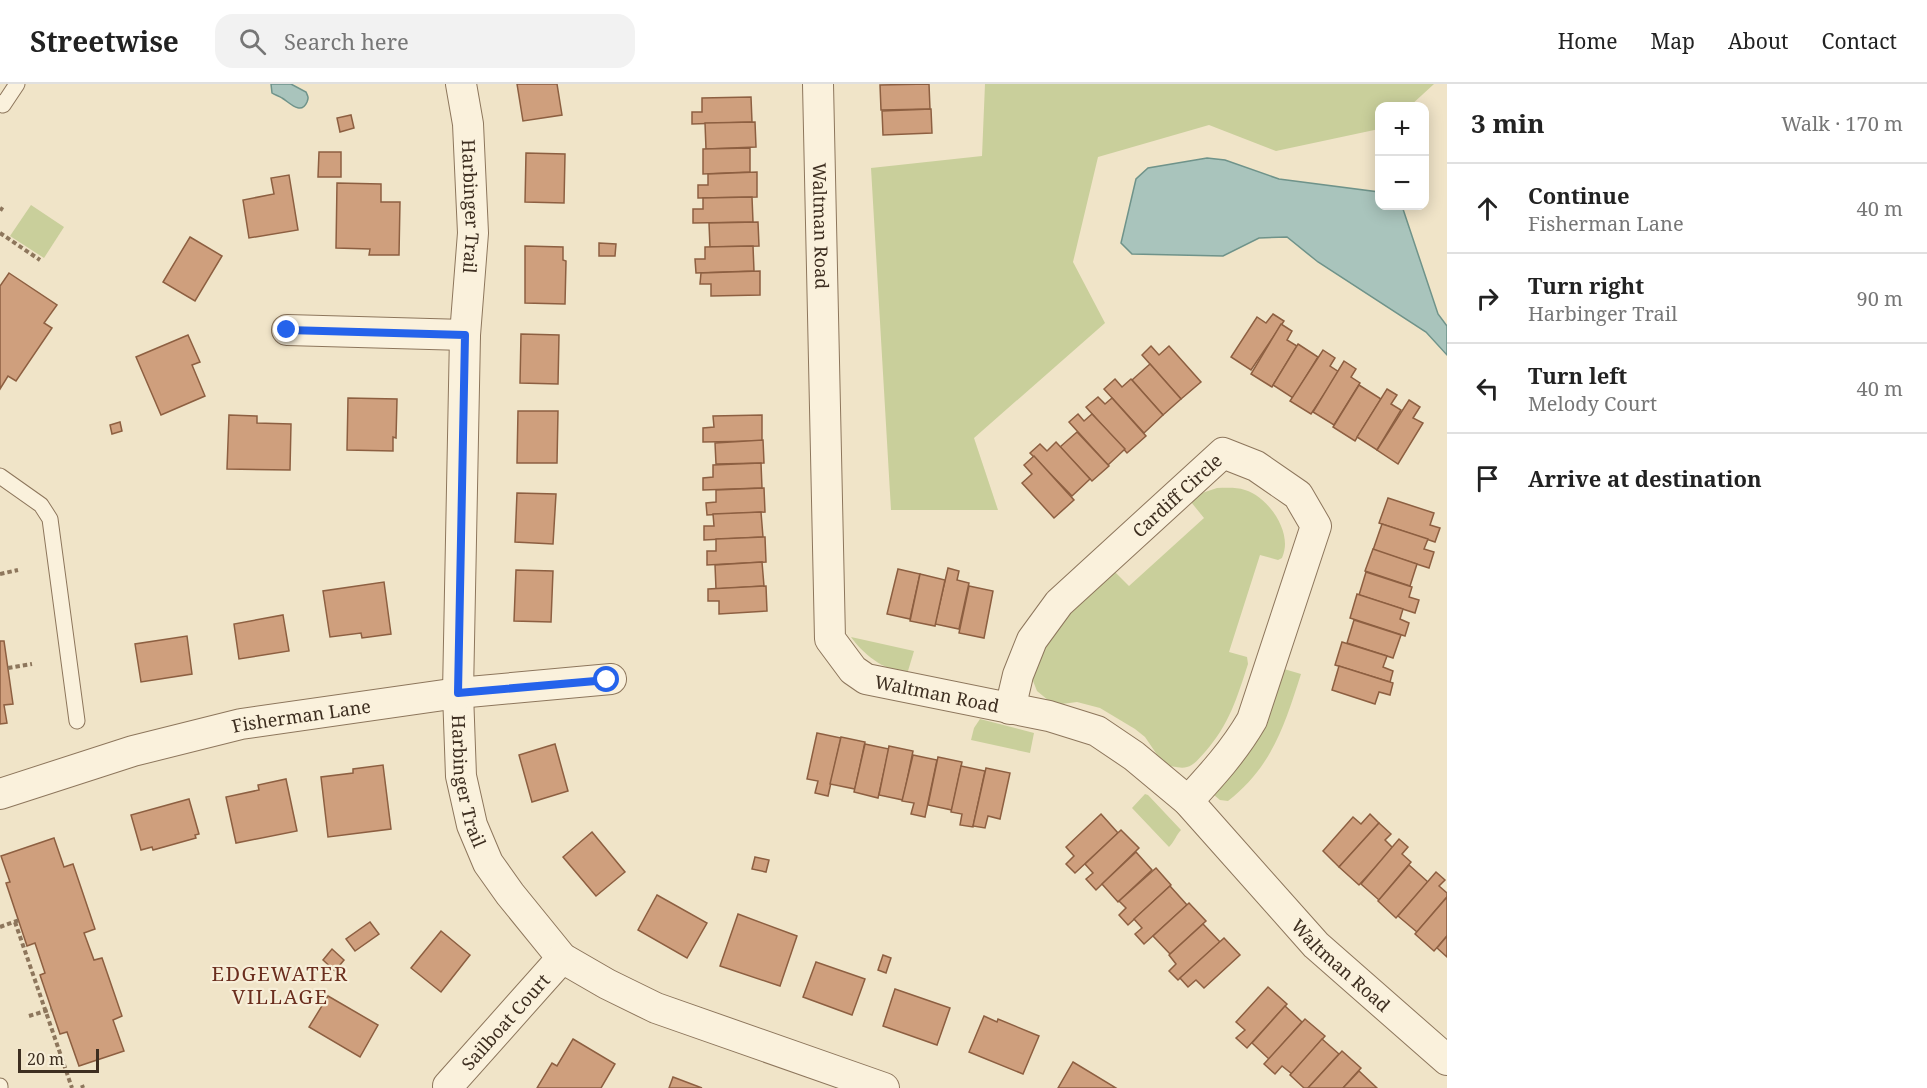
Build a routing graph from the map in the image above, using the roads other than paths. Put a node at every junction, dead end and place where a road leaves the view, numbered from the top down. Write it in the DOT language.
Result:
graph roads {
  1 [pos="17,84"];
  2 [pos="461,84"];
  3 [pos="818,84"];
  4 [pos="0,103"];
  5 [pos="287,330"];
  6 [pos="465,335"];
  7 [pos="0,476"];
  8 [pos="611,679"];
  9 [pos="458,693"];
  10 [pos="1010,709"];
  11 [pos="78,721"];
  12 [pos="0,794"];
  13 [pos="1188,801"];
  14 [pos="562,958"];
  15 [pos="1447,1060"];
  16 [pos="448,1086"];
  17 [pos="884,1088"];
  1 -- 4 [label="lane"];
  2 -- 6 [label="street, Harbinger Trail"];
  3 -- 10 [label="street, Waltman Road"];
  5 -- 6 [label="street"];
  6 -- 9 [label="street, Harbinger Trail"];
  7 -- 11 [label="lane"];
  8 -- 9 [label="street, Fisherman Lane"];
  9 -- 12 [label="street, Fisherman Lane"];
  9 -- 14 [label="street, Harbinger Trail"];
  10 -- 13 [label="street, Waltman Road"];
  10 -- 13 [label="street, Cardiff Circle"];
  13 -- 15 [label="street, Waltman Road"];
  14 -- 16 [label="street, Sailboat Court"];
  14 -- 17 [label="street, Harbinger Trail"];
}
